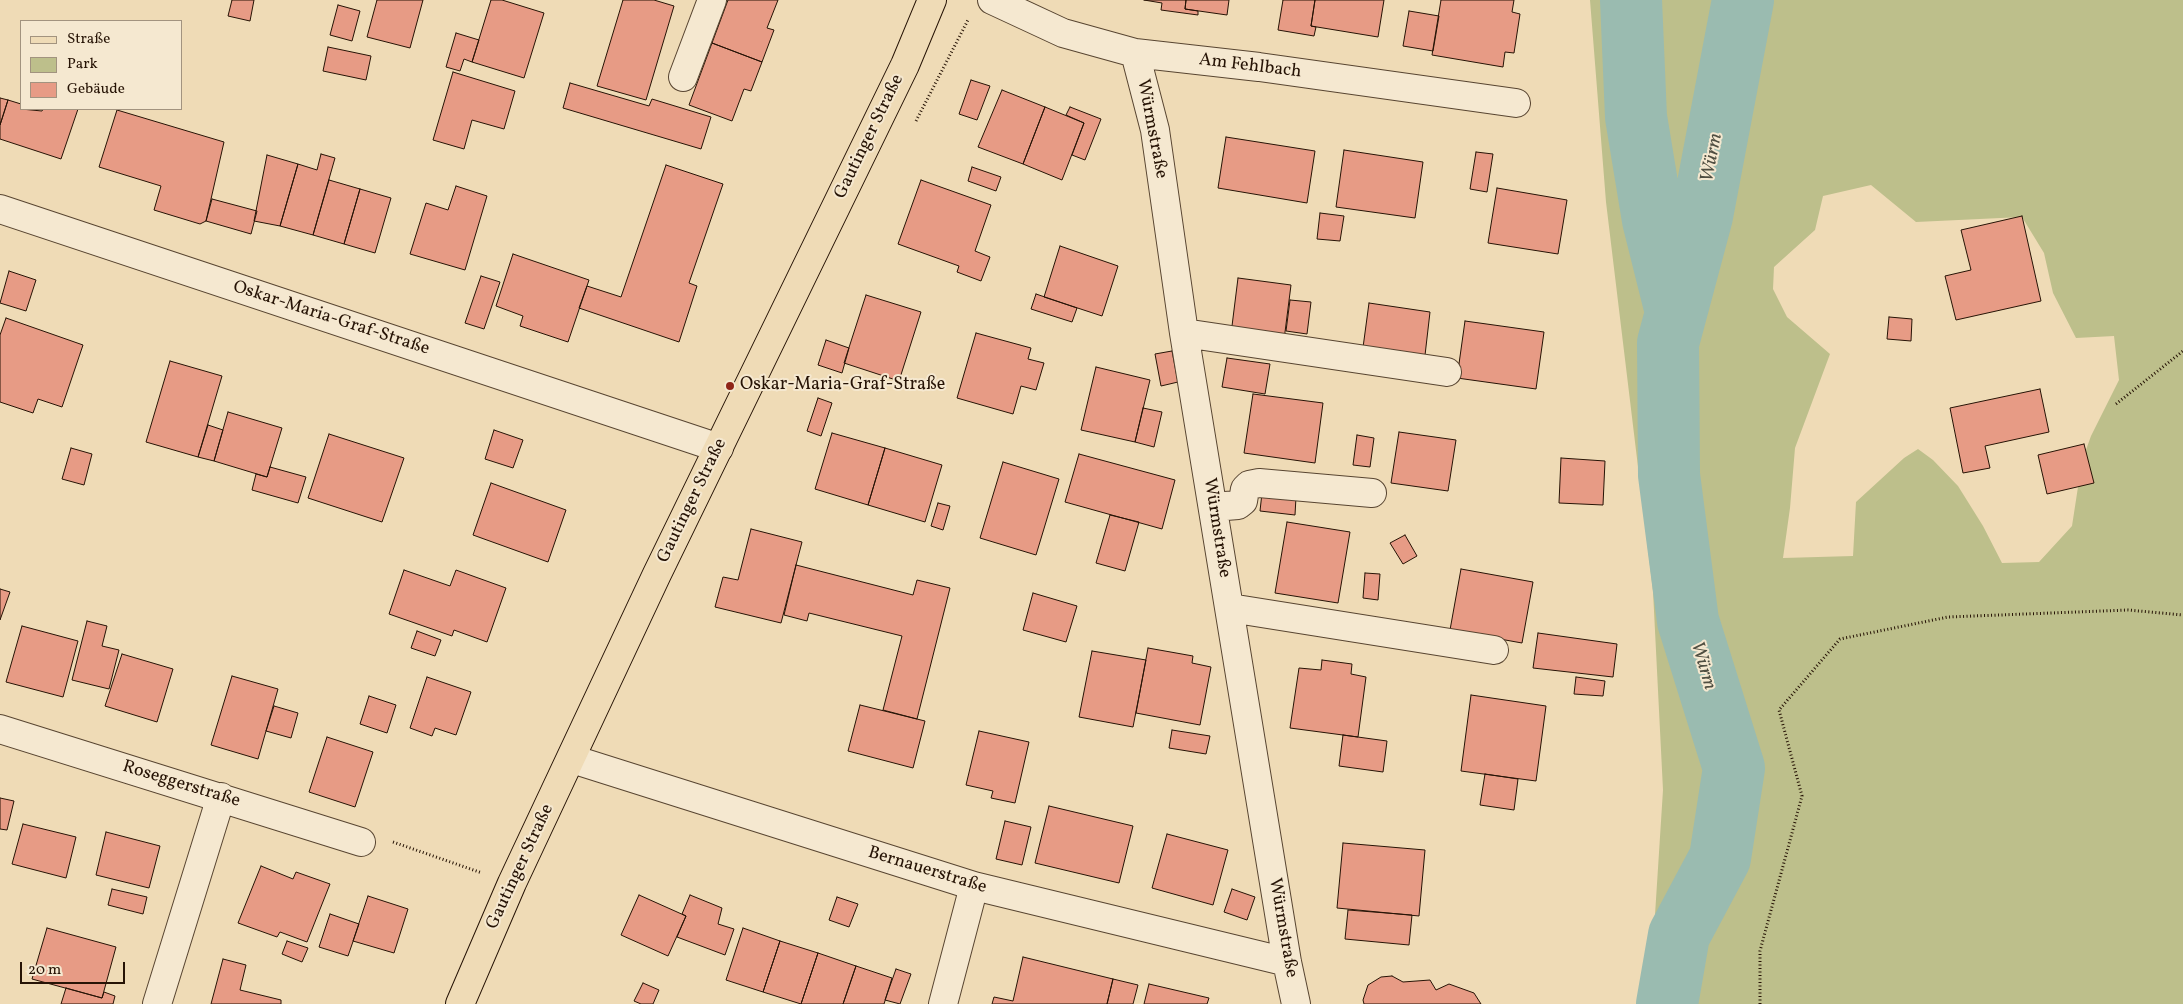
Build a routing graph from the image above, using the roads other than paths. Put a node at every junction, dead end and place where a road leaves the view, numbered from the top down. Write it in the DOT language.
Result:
graph roads {
  1 [pos="712,0"];
  2 [pos="932,0"];
  3 [pos="992,0"];
  4 [pos="1135,53"];
  5 [pos="682,77"];
  6 [pos="1516,103"];
  7 [pos="0,209"];
  8 [pos="1184,333"];
  9 [pos="1446,372"];
  10 [pos="719,448"];
  11 [pos="1372,493"];
  12 [pos="1213,507"];
  13 [pos="1230,608"];
  14 [pos="1494,650"];
  15 [pos="0,729"];
  16 [pos="572,758"];
  17 [pos="222,798"];
  18 [pos="361,842"];
  19 [pos="974,886"];
  20 [pos="1287,962"];
  21 [pos="157,1004"];
  22 [pos="460,1004"];
  23 [pos="943,1004"];
  24 [pos="1296,1004"];
  1 -- 5 [label="street"];
  2 -- 10 [label="main road, Gautinger Straße"];
  3 -- 4 [label="street, Am Fehlbach"];
  4 -- 6 [label="street, Am Fehlbach"];
  4 -- 8 [label="street, Würmstraße"];
  7 -- 10 [label="street, Oskar-Maria-Graf-Straße"];
  8 -- 9 [label="street"];
  8 -- 12 [label="street, Würmstraße"];
  10 -- 16 [label="main road, Gautinger Straße"];
  11 -- 12 [label="street"];
  12 -- 13 [label="street, Würmstraße"];
  13 -- 14 [label="street"];
  13 -- 20 [label="street, Würmstraße"];
  15 -- 17 [label="street, Roseggerstraße"];
  16 -- 19 [label="street, Bernauerstraße"];
  16 -- 22 [label="main road, Gautinger Straße"];
  17 -- 18 [label="street, Roseggerstraße"];
  17 -- 21 [label="street"];
  19 -- 20 [label="street, Bernauerstraße"];
  19 -- 23 [label="street"];
  20 -- 24 [label="street, Würmstraße"];
}
